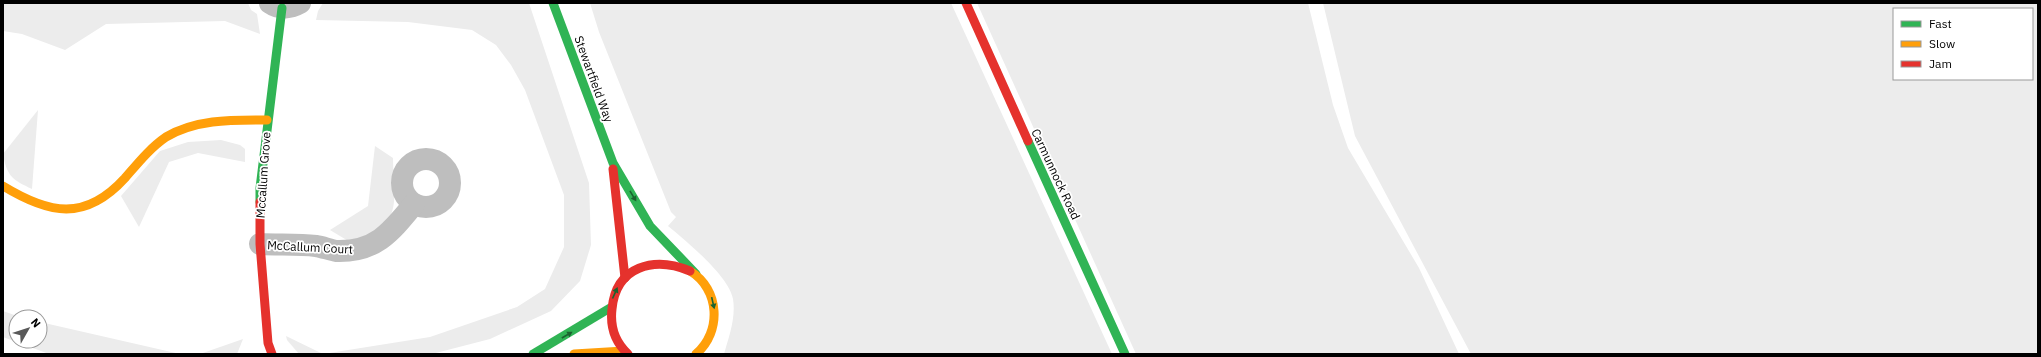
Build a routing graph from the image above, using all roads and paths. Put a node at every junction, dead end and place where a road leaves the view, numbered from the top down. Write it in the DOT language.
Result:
graph roads {
  1 [pos="553,3"];
  2 [pos="966,3"];
  3 [pos="284,5"];
  4 [pos="267,120"];
  5 [pos="613,163"];
  6 [pos="3,186"];
  7 [pos="414,204"];
  8 [pos="260,244"];
  9 [pos="696,274"];
  10 [pos="625,278"];
  11 [pos="610,308"];
  12 [pos="708,340"];
  13 [pos="268,350"];
  14 [pos="626,352"];
  15 [pos="533,354"];
  16 [pos="574,354"];
  17 [pos="696,354"];
  18 [pos="707,354"];
  19 [pos="1125,354"];
  1 -- 5 [label="street, Stewartfield Way"];
  2 -- 19 [label="street, Carmunnock Road"];
  3 -- 4 [label="street, Mccallum Grove"];
  4 -- 6 [label="street"];
  4 -- 8 [label="street, Mccallum Grove"];
  5 -- 9 [label="street, Stewartfield Way, one-way"];
  5 -- 10 [label="street, Stewartfield Way"];
  7 -- 8 [label="street, McCallum Court"];
  8 -- 13 [label="street, Mccallum Grove"];
  9 -- 10 [label="street"];
  9 -- 12 [label="street, Stewartfield Way, one-way"];
  11 -- 10 [label="street, one-way"];
  11 -- 14 [label="street"];
  15 -- 11 [label="street, one-way"];
  12 -- 17 [label="street"];
  12 -- 18 [label="street"];
  14 -- 16 [label="street"];
}
